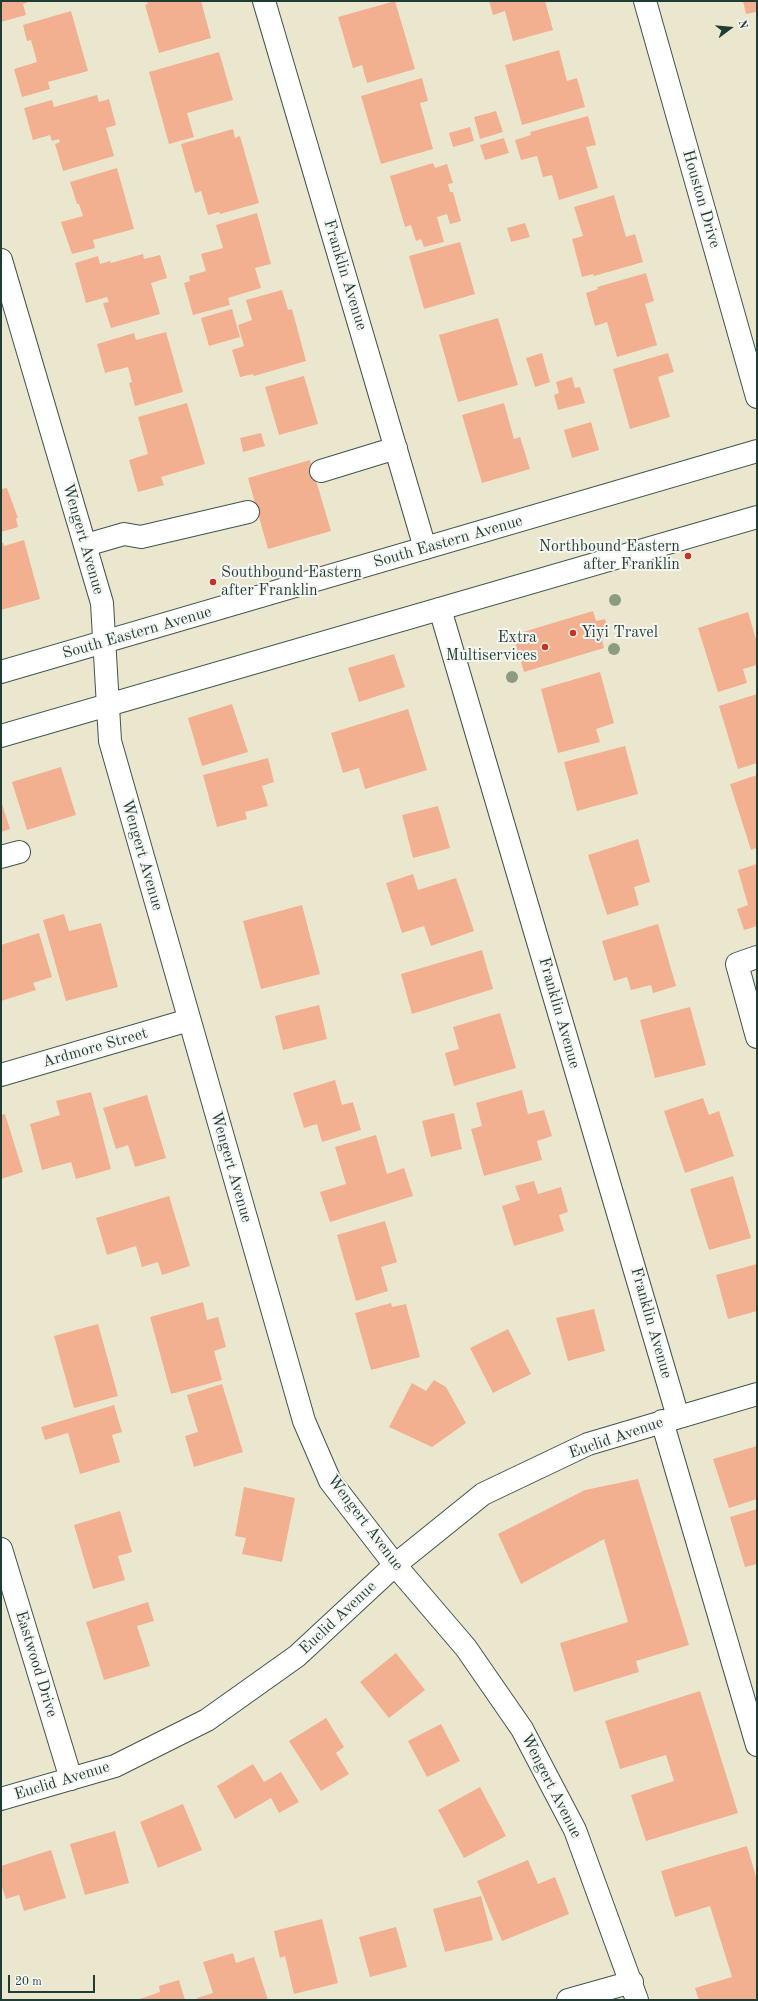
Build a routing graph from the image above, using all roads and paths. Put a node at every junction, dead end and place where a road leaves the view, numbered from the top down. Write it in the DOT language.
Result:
graph roads {
  1 [pos="264,1"];
  2 [pos="645,1"];
  3 [pos="1,260"];
  4 [pos="757,397"];
  5 [pos="396,448"];
  6 [pos="757,451"];
  7 [pos="321,471"];
  8 [pos="248,512"];
  9 [pos="757,516"];
  10 [pos="86,545"];
  11 [pos="425,548"];
  12 [pos="440,608"];
  13 [pos="105,642"];
  14 [pos="1,672"];
  15 [pos="108,704"];
  16 [pos="1,736"];
  17 [pos="757,957"];
  18 [pos="189,1020"];
  19 [pos="757,1037"];
  20 [pos="1,1075"];
  21 [pos="757,1394"];
  22 [pos="670,1419"];
  23 [pos="1,1549"];
  24 [pos="395,1565"];
  25 [pos="757,1745"];
  26 [pos="71,1779"];
  27 [pos="1,1799"];
  28 [pos="635,1991"];
  29 [pos="568,2000"];
  1 -- 5 [label="street, Franklin Avenue"];
  2 -- 4 [label="street, Houston Drive"];
  3 -- 10 [label="street, Wengert Avenue"];
  5 -- 7 [label="street"];
  5 -- 11 [label="street, Franklin Avenue"];
  6 -- 11 [label="street, South Eastern Avenue"];
  8 -- 10 [label="street"];
  9 -- 12 [label="street"];
  10 -- 13 [label="street, Wengert Avenue"];
  11 -- 13 [label="street, South Eastern Avenue"];
  12 -- 15 [label="street"];
  12 -- 22 [label="street, Franklin Avenue"];
  13 -- 14 [label="street, South Eastern Avenue"];
  13 -- 15 [label="street, Wengert Avenue"];
  15 -- 16 [label="street"];
  15 -- 18 [label="street, Wengert Avenue"];
  17 -- 19 [label="street"];
  18 -- 20 [label="street, Ardmore Street"];
  18 -- 24 [label="street, Wengert Avenue"];
  21 -- 22 [label="street, Euclid Avenue"];
  22 -- 24 [label="street, Euclid Avenue"];
  22 -- 25 [label="street, Franklin Avenue"];
  23 -- 26 [label="street, Eastwood Drive"];
  24 -- 26 [label="street, Euclid Avenue"];
  24 -- 28 [label="street, Wengert Avenue"];
  26 -- 27 [label="street, Euclid Avenue"];
  28 -- 29 [label="street"];
}
